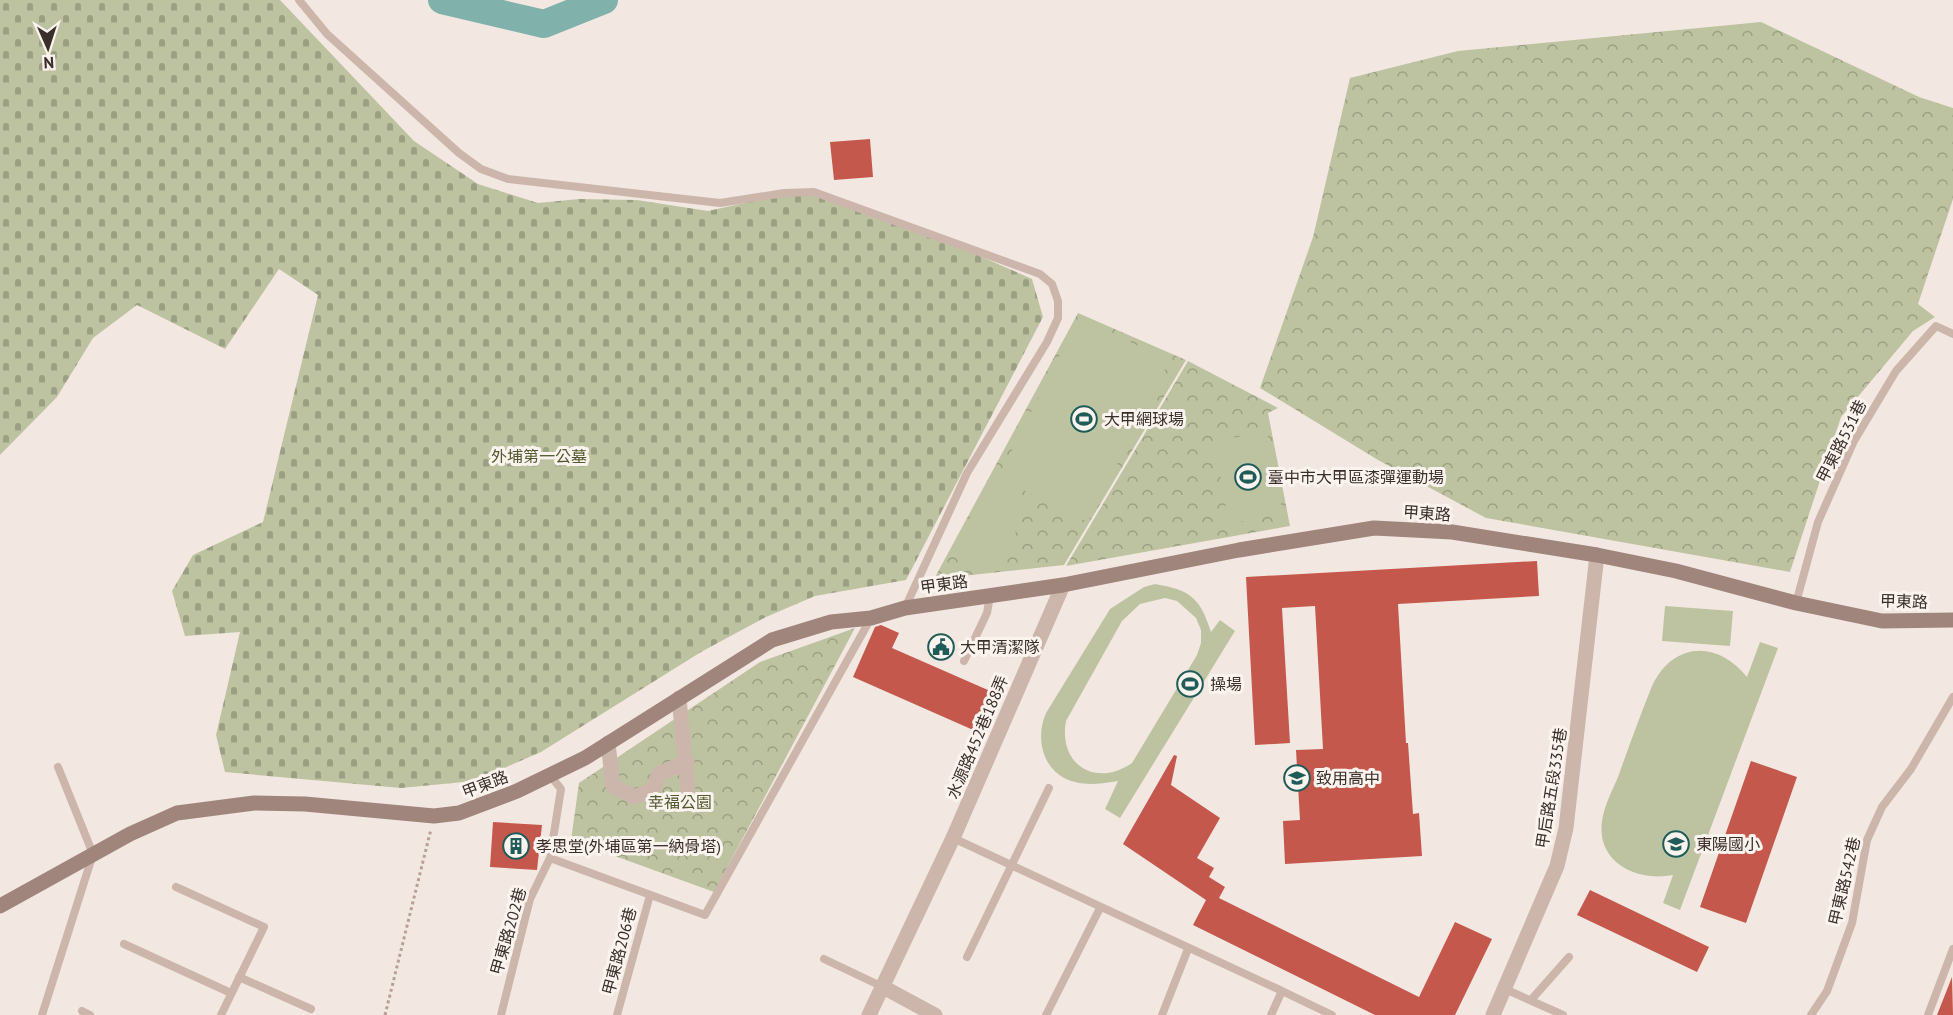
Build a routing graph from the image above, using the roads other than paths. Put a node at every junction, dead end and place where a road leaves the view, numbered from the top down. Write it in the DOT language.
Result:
graph roads {
  1 [pos="299,0"];
  2 [pos="1953,334"];
  3 [pos="1597,555"];
  4 [pos="1063,585"];
  5 [pos="990,596"];
  6 [pos="1796,603"];
  7 [pos="905,608"];
  8 [pos="871,618"];
  9 [pos="1953,620"];
  10 [pos="964,661"];
  11 [pos="679,698"];
  12 [pos="1951,703"];
  13 [pos="608,743"];
  14 [pos="687,762"];
  15 [pos="58,767"];
  16 [pos="549,774"];
  17 [pos="1049,788"];
  18 [pos="688,790"];
  19 [pos="953,838"];
  20 [pos="93,854"];
  21 [pos="550,858"];
  22 [pos="1014,864"];
  23 [pos="176,887"];
  24 [pos="650,895"];
  25 [pos="0,906"];
  26 [pos="1100,908"];
  27 [pos="124,944"];
  28 [pos="1188,949"];
  29 [pos="1953,949"];
  30 [pos="967,957"];
  31 [pos="1569,957"];
  32 [pos="824,959"];
  33 [pos="239,976"];
  34 [pos="883,987"];
  35 [pos="1505,989"];
  36 [pos="1282,991"];
  37 [pos="231,993"];
  38 [pos="1531,1000"];
  39 [pos="311,1009"];
  40 [pos="42,1015"];
  41 [pos="221,1015"];
  42 [pos="501,1015"];
  43 [pos="617,1015"];
  44 [pos="869,1015"];
  45 [pos="935,1015"];
  46 [pos="1046,1015"];
  47 [pos="1162,1015"];
  48 [pos="1271,1015"];
  49 [pos="1332,1015"];
  50 [pos="1493,1015"];
  51 [pos="1563,1015"];
  52 [pos="1811,1015"];
  53 [pos="1928,1015"];
  1 -- 7 [label="lane"];
  2 -- 6 [label="lane, 甲東路531巷"];
  3 -- 4 [label="street, 甲東路"];
  3 -- 6 [label="street, 甲東路"];
  3 -- 35 [label="street, 甲后路五段335巷"];
  4 -- 5 [label="street, 甲東路"];
  4 -- 19 [label="street, 水源路452巷188弄"];
  5 -- 7 [label="street, 甲東路"];
  5 -- 10 [label="lane"];
  6 -- 9 [label="street, 甲東路"];
  7 -- 8 [label="street, 甲東路"];
  8 -- 11 [label="street, 甲東路"];
  8 -- 24 [label="lane"];
  11 -- 13 [label="street, 甲東路"];
  11 -- 14 [label="street"];
  12 -- 52 [label="lane, 甲東路542巷"];
  13 -- 14 [label="street"];
  13 -- 16 [label="street, 甲東路"];
  14 -- 18 [label="street"];
  15 -- 20 [label="lane"];
  16 -- 20 [label="street, 甲東路"];
  16 -- 21 [label="lane, 甲東路202巷"];
  17 -- 22 [label="lane"];
  19 -- 22 [label="lane"];
  19 -- 34 [label="street, 水源路452巷188弄"];
  20 -- 25 [label="street, 甲東路"];
  20 -- 40 [label="lane"];
  21 -- 24 [label="lane"];
  21 -- 42 [label="lane, 甲東路202巷"];
  22 -- 26 [label="lane"];
  22 -- 30 [label="lane"];
  23 -- 33 [label="lane"];
  24 -- 43 [label="lane, 甲東路206巷"];
  26 -- 28 [label="lane"];
  26 -- 46 [label="lane"];
  27 -- 37 [label="lane"];
  28 -- 36 [label="lane"];
  28 -- 47 [label="lane"];
  29 -- 53 [label="lane"];
  31 -- 38 [label="lane"];
  32 -- 34 [label="lane"];
  33 -- 37 [label="lane"];
  33 -- 39 [label="lane"];
  34 -- 44 [label="street, 水源路452巷188弄"];
  34 -- 45 [label="street"];
  35 -- 38 [label="lane"];
  35 -- 50 [label="street, 甲后路五段335巷"];
  36 -- 48 [label="lane"];
  36 -- 49 [label="lane"];
  37 -- 41 [label="lane"];
  38 -- 51 [label="lane"];
}
